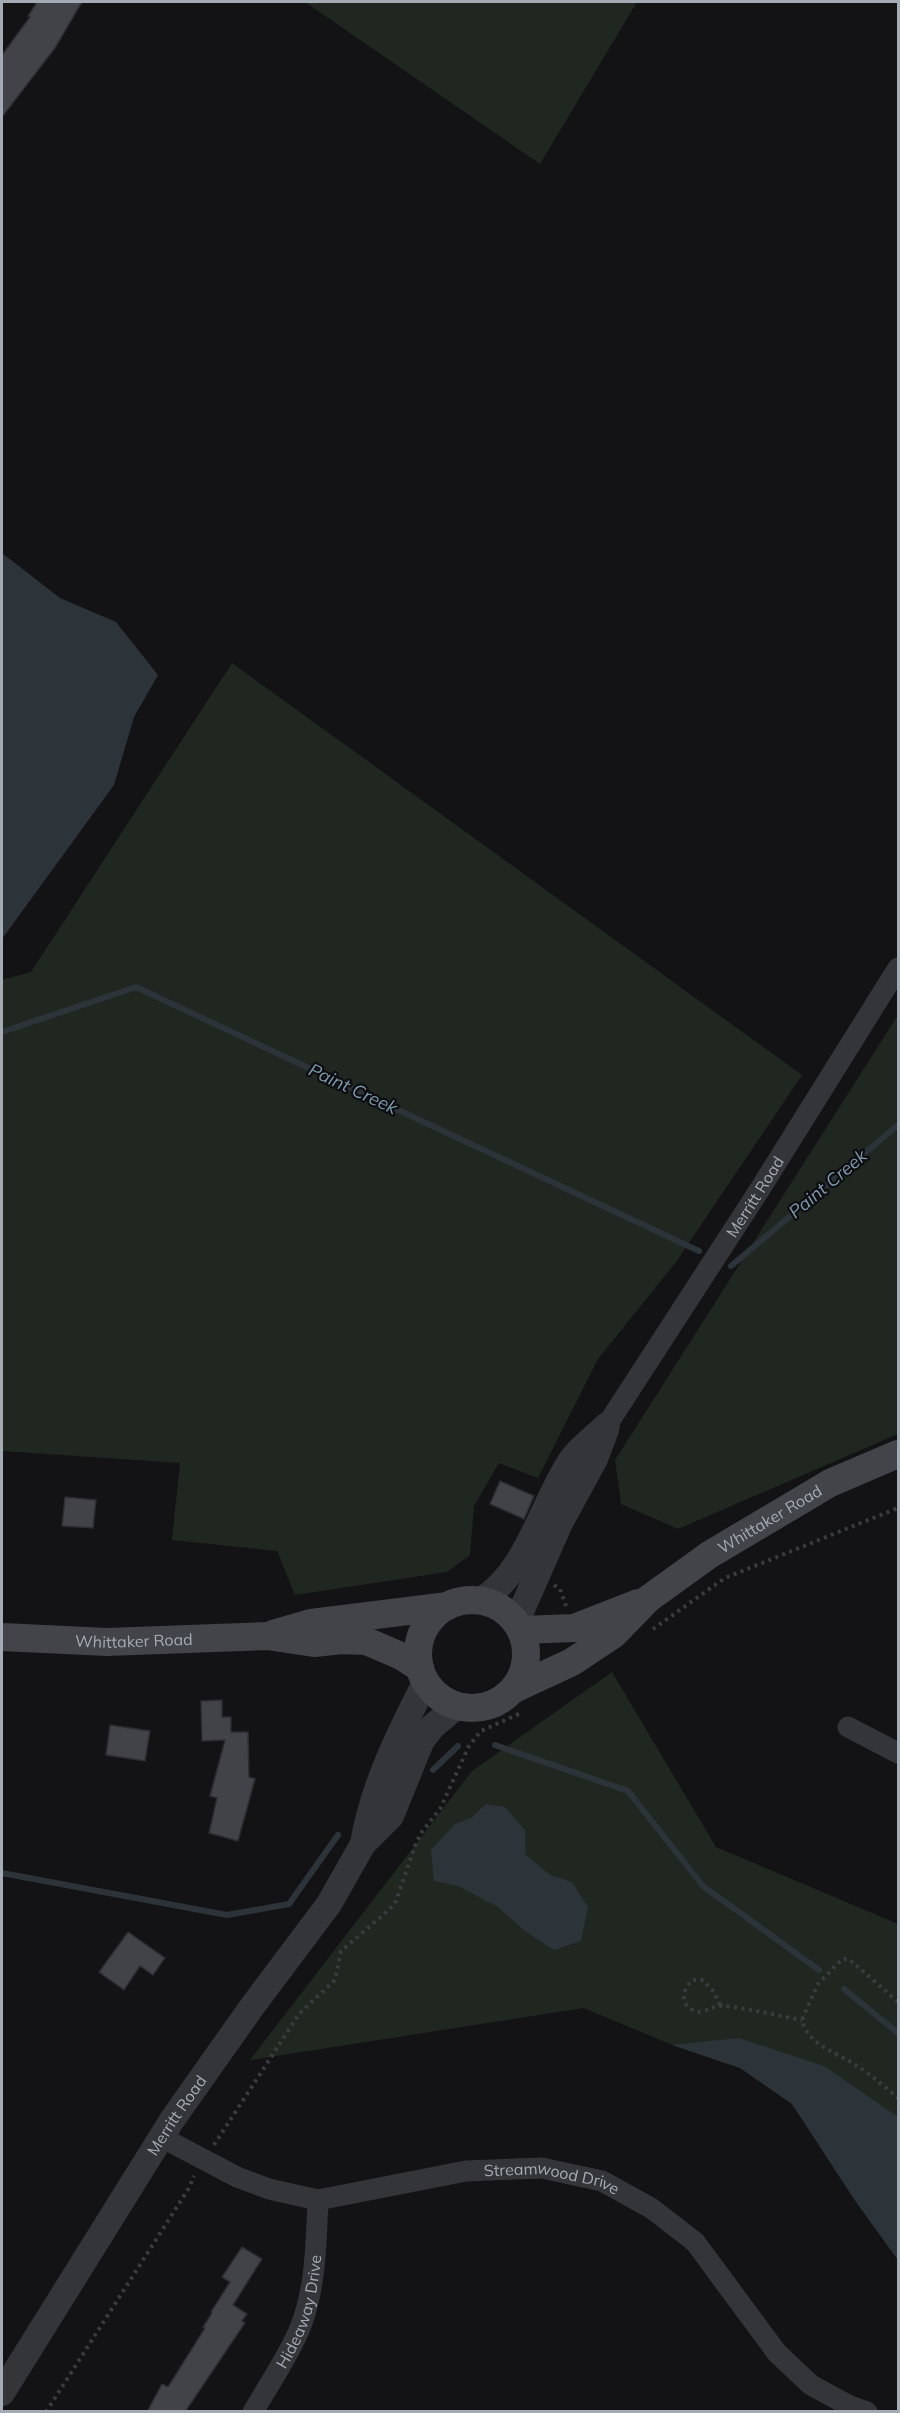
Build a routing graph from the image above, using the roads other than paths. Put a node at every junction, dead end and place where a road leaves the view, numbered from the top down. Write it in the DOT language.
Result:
graph roads {
  1 [pos="898,968"];
  2 [pos="607,1425"];
  3 [pos="898,1454"];
  4 [pos="648,1599"];
  5 [pos="479,1601"];
  6 [pos="448,1606"];
  7 [pos="518,1627"];
  8 [pos="2,1636"];
  9 [pos="267,1636"];
  10 [pos="423,1675"];
  11 [pos="519,1700"];
  12 [pos="457,1706"];
  13 [pos="848,1727"];
  14 [pos="898,1753"];
  15 [pos="363,1844"];
  16 [pos="161,2137"];
  17 [pos="318,2200"];
  18 [pos="2,2393"];
  19 [pos="253,2412"];
  20 [pos="867,2412"];
  1 -- 2 [label="street, Merritt Road"];
  2 -- 5 [label="street, Merritt Road"];
  2 -- 7 [label="street, Merritt Road"];
  3 -- 4 [label="main road, Whittaker Road"];
  4 -- 7 [label="main road, Whittaker Road"];
  4 -- 11 [label="main road, Whittaker Road"];
  5 -- 6 [label="main road"];
  5 -- 7 [label="main road"];
  6 -- 9 [label="main road, Whittaker Road"];
  6 -- 10 [label="main road"];
  7 -- 11 [label="main road"];
  8 -- 9 [label="main road, Whittaker Road"];
  9 -- 10 [label="main road, Whittaker Road"];
  10 -- 12 [label="main road"];
  10 -- 15 [label="street, Merritt Road"];
  11 -- 12 [label="main road"];
  12 -- 15 [label="street, Merritt Road"];
  13 -- 14 [label="street"];
  15 -- 16 [label="street, Merritt Road"];
  16 -- 17 [label="street, Streamwood Drive"];
  16 -- 18 [label="street, Merritt Road"];
  17 -- 19 [label="street, Hideaway Drive"];
  17 -- 20 [label="street, Streamwood Drive"];
}
